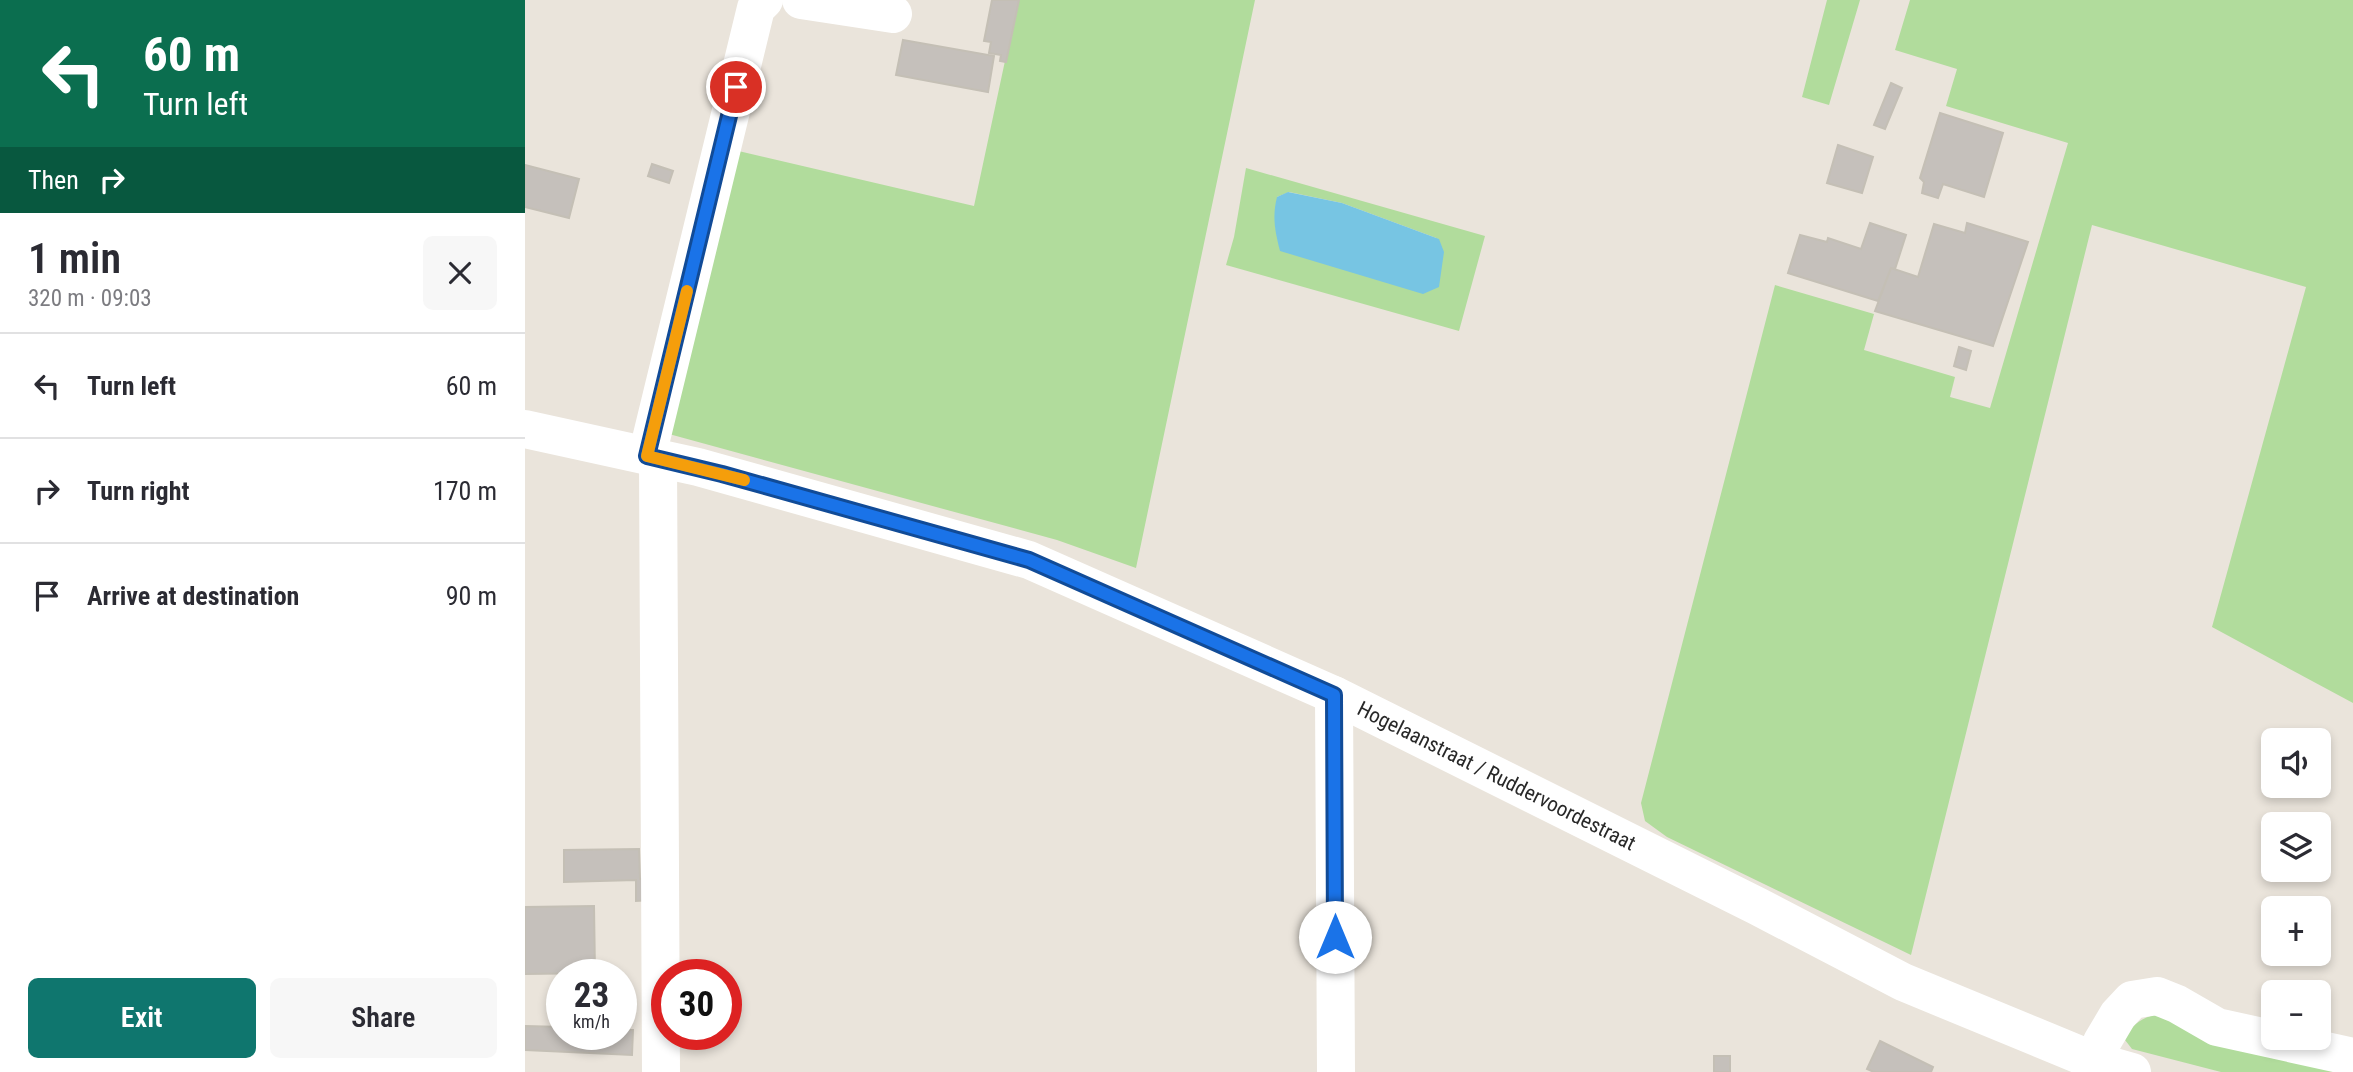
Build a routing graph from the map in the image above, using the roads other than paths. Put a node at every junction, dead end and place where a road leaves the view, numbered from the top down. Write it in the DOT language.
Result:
graph roads {
  1 [pos="764,0"];
  2 [pos="801,0"];
  3 [pos="893,14"];
  4 [pos="525,429"];
  5 [pos="653,458"];
  6 [pos="1334,695"];
  7 [pos="2353,1057"];
  8 [pos="2114,1067"];
  9 [pos="661,1072"];
  10 [pos="1336,1072"];
  1 -- 5 [label="street"];
  2 -- 3 [label="street"];
  4 -- 5 [label="street, Hogelaanstraat / Ruddervoordestraat"];
  5 -- 6 [label="street, Hogelaanstraat / Ruddervoordestraat"];
  5 -- 9 [label="street"];
  6 -- 8 [label="street, Hogelaanstraat / Ruddervoordestraat"];
  6 -- 10 [label="street"];
  7 -- 8 [label="street"];
}
